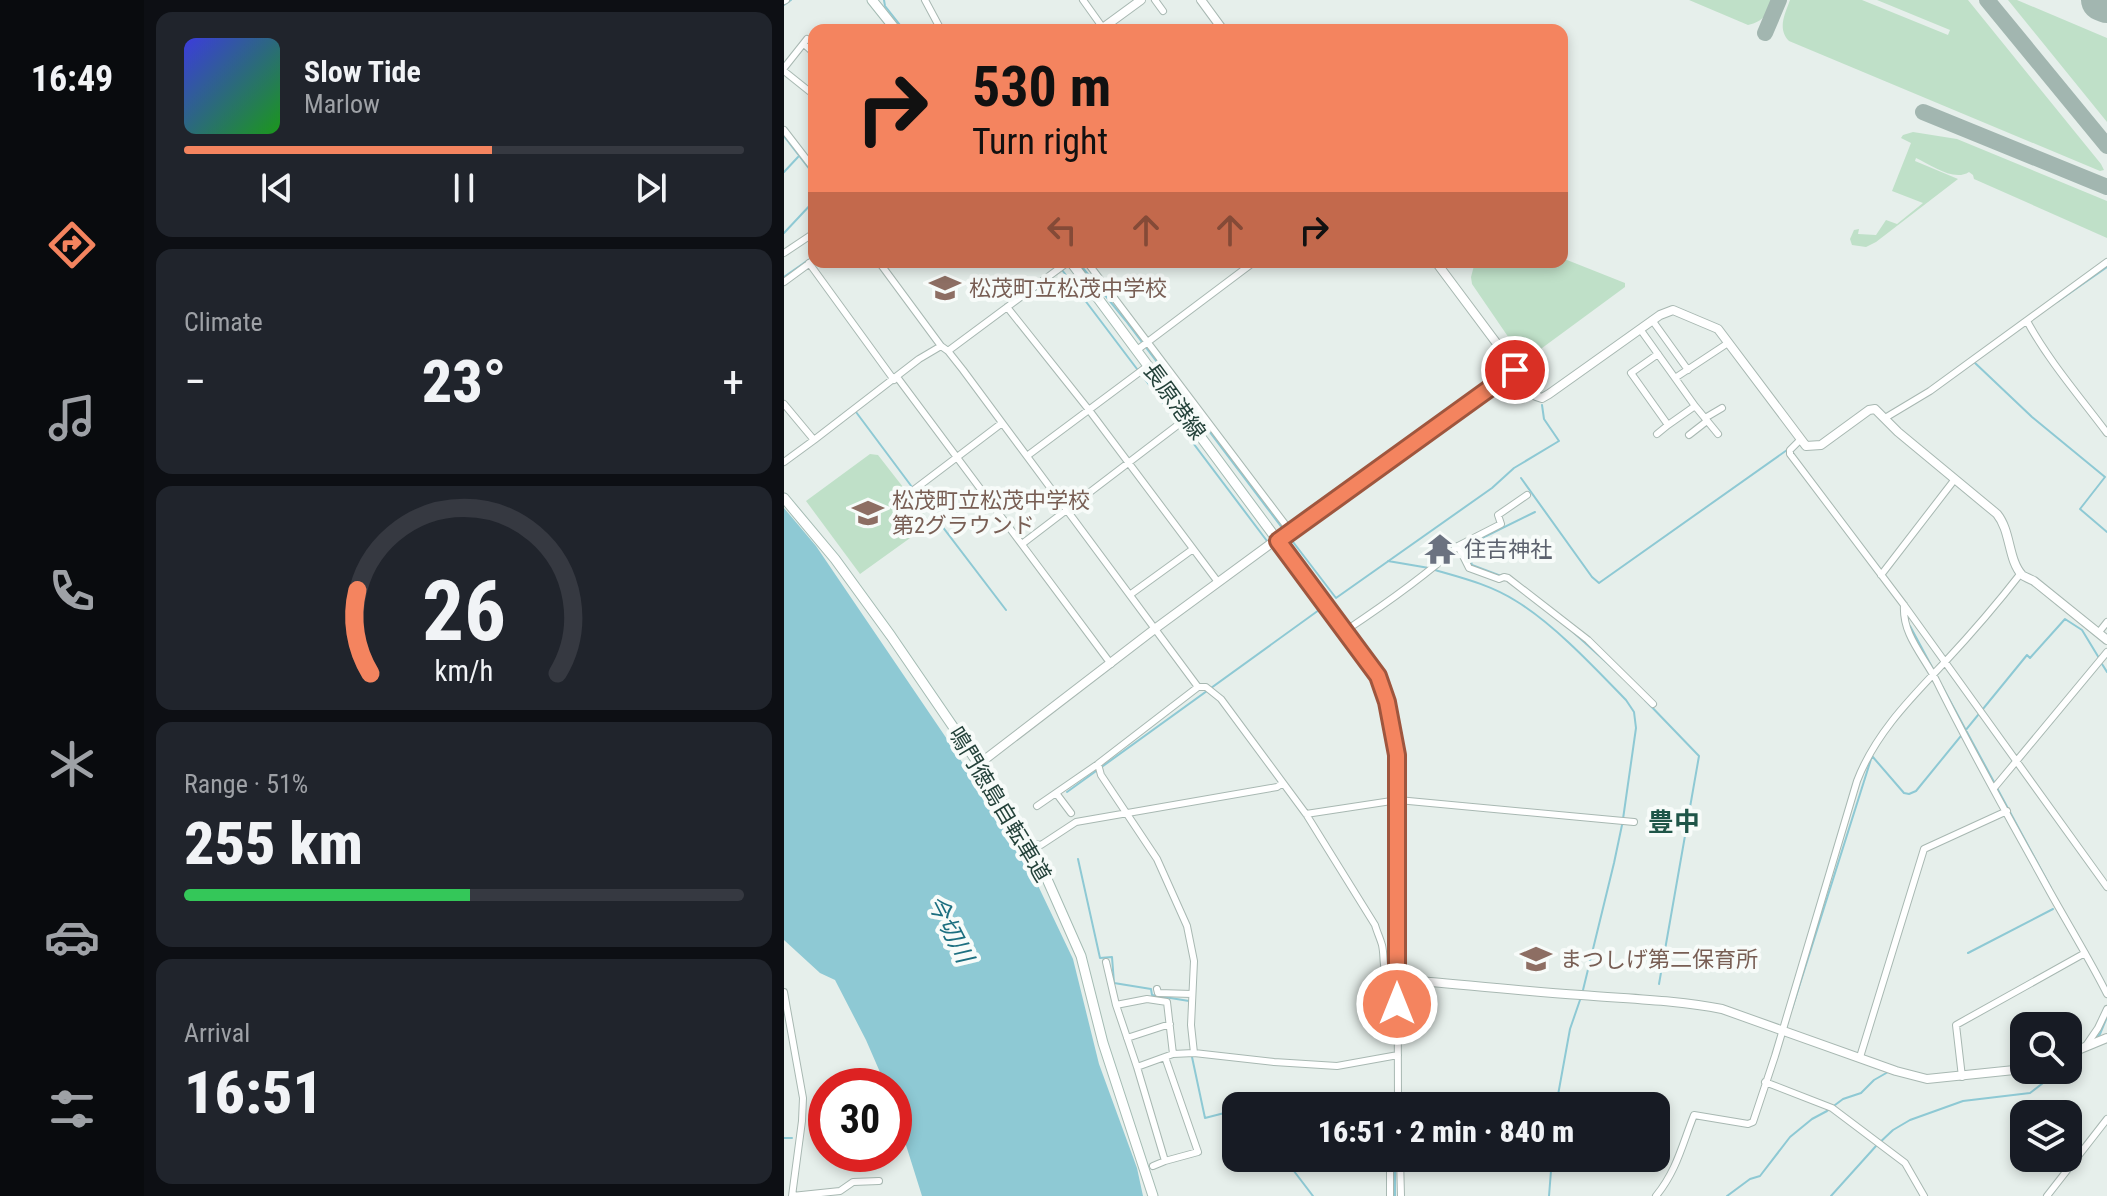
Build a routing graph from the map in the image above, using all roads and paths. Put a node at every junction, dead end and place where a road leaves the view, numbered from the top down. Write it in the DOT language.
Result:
graph roads {
  1 [pos="872,0"];
  2 [pos="925,0"];
  3 [pos="1083,0"];
  4 [pos="1141,0"];
  5 [pos="1155,0"];
  6 [pos="1201,0"];
  7 [pos="1163,11"];
  8 [pos="891,24"];
  9 [pos="938,24"];
  10 [pos="1102,24"];
  11 [pos="1110,24"];
  12 [pos="1219,24"];
  13 [pos="808,46"];
  14 [pos="784,70"];
  15 [pos="808,90"];
  16 [pos="784,130"];
  17 [pos="808,161"];
  18 [pos="808,237"];
  19 [pos="784,253"];
  20 [pos="2107,262"];
  21 [pos="808,265"];
  22 [pos="816,268"];
  23 [pos="883,268"];
  24 [pos="1067,268"];
  25 [pos="1074,268"];
  26 [pos="1092,268"];
  27 [pos="1246,268"];
  28 [pos="1440,268"];
  29 [pos="784,282"];
  30 [pos="1007,307"];
  31 [pos="1652,320"];
  32 [pos="2027,321"];
  33 [pos="1640,329"];
  34 [pos="1148,342"];
  35 [pos="1728,343"];
  36 [pos="941,346"];
  37 [pos="1137,350"];
  38 [pos="948,351"];
  39 [pos="1658,354"];
  40 [pos="1149,365"];
  41 [pos="1688,370"];
  42 [pos="1515,371"];
  43 [pos="895,378"];
  44 [pos="1675,378"];
  45 [pos="784,404"];
  46 [pos="1695,406"];
  47 [pos="1722,408"];
  48 [pos="1089,410"];
  49 [pos="1187,418"];
  50 [pos="1885,418"];
  51 [pos="1706,419"];
  52 [pos="1002,423"];
  53 [pos="1668,425"];
  54 [pos="2107,433"];
  55 [pos="1657,434"];
  56 [pos="1718,434"];
  57 [pos="1689,435"];
  58 [pos="814,440"];
  59 [pos="1800,440"];
  60 [pos="1027,456"];
  61 [pos="958,457"];
  62 [pos="784,462"];
  63 [pos="1128,463"];
  64 [pos="1955,479"];
  65 [pos="915,489"];
  66 [pos="1527,495"];
  67 [pos="784,498"];
  68 [pos="1067,510"];
  69 [pos="1291,532"];
  70 [pos="1277,540"];
  71 [pos="1022,544"];
  72 [pos="1458,546"];
  73 [pos="1193,549"];
  74 [pos="2021,573"];
  75 [pos="1881,575"];
  76 [pos="1218,582"];
  77 [pos="1131,594"];
  78 [pos="1904,605"];
  79 [pos="2107,622"];
  80 [pos="1156,628"];
  81 [pos="1345,631"];
  82 [pos="2099,632"];
  83 [pos="2107,640"];
  84 [pos="2107,652"];
  85 [pos="1945,662"];
  86 [pos="1111,664"];
  87 [pos="1933,674"];
  88 [pos="1198,687"];
  89 [pos="1653,704"];
  90 [pos="2017,761"];
  91 [pos="979,764"];
  92 [pos="1098,764"];
  93 [pos="1081,776"];
  94 [pos="1283,783"];
  95 [pos="1089,784"];
  96 [pos="1994,788"];
  97 [pos="1056,793"];
  98 [pos="1398,800"];
  99 [pos="1037,806"];
  100 [pos="2007,811"];
  101 [pos="1071,813"];
  102 [pos="1127,813"];
  103 [pos="1306,814"];
  104 [pos="1634,822"];
  105 [pos="1028,843"];
  106 [pos="2107,887"];
  107 [pos="2085,953"];
  108 [pos="1106,962"];
  109 [pos="1397,979"];
  110 [pos="1157,989"];
  111 [pos="784,992"];
  112 [pos="1192,994"];
  113 [pos="2107,994"];
  114 [pos="1116,1005"];
  115 [pos="2107,1009"];
  116 [pos="1170,1024"];
  117 [pos="1782,1030"];
  118 [pos="1127,1038"];
  119 [pos="2107,1038"];
  120 [pos="2085,1047"];
  121 [pos="2082,1048"];
  122 [pos="1194,1053"];
  123 [pos="1169,1055"];
  124 [pos="1398,1055"];
  125 [pos="1860,1057"];
  126 [pos="1137,1067"];
  127 [pos="2010,1071"];
  128 [pos="1962,1077"];
  129 [pos="1765,1082"];
  130 [pos="1398,1092"];
  131 [pos="2106,1124"];
  132 [pos="1165,1161"];
  133 [pos="1153,1166"];
  134 [pos="1390,1172"];
  135 [pos="1400,1172"];
  136 [pos="879,1181"];
  137 [pos="840,1194"];
  138 [pos="792,1196"];
  139 [pos="1153,1196"];
  140 [pos="1390,1196"];
  141 [pos="1401,1196"];
  142 [pos="1656,1196"];
  143 [pos="1924,1196"];
  144 [pos="2047,1196"];
  1 -- 8 [label="main road"];
  2 -- 9 [label="street"];
  3 -- 10 [label="street"];
  4 -- 11 [label="street"];
  5 -- 7 [label="street"];
  6 -- 12 [label="street"];
  13 -- 14 [label="street"];
  14 -- 15 [label="street"];
  16 -- 17 [label="street"];
  18 -- 19 [label="street"];
  20 -- 32 [label="street"];
  21 -- 29 [label="street"];
  22 -- 43 [label="street"];
  23 -- 36 [label="street"];
  24 -- 30 [label="street"];
  25 -- 37 [label="main road, 長原港線"];
  26 -- 34 [label="street"];
  27 -- 34 [label="street"];
  28 -- 42 [label="street"];
  30 -- 38 [label="street"];
  30 -- 48 [label="street"];
  31 -- 33 [label="street"];
  31 -- 35 [label="street"];
  31 -- 41 [label="street"];
  32 -- 50 [label="street"];
  32 -- 54 [label="street"];
  33 -- 39 [label="street"];
  33 -- 42 [label="street"];
  34 -- 37 [label="street"];
  34 -- 69 [label="street"];
  35 -- 41 [label="street"];
  35 -- 59 [label="street"];
  36 -- 38 [label="street"];
  36 -- 43 [label="street"];
  37 -- 40 [label="main road, 長原港線"];
  38 -- 52 [label="street"];
  39 -- 44 [label="street"];
  39 -- 53 [label="street"];
  40 -- 48 [label="street"];
  40 -- 49 [label="main road, 長原港線"];
  41 -- 44 [label="street"];
  42 -- 69 [label="street"];
  43 -- 58 [label="street"];
  43 -- 61 [label="street"];
  44 -- 46 [label="street"];
  45 -- 58 [label="street"];
  46 -- 51 [label="street"];
  46 -- 53 [label="street"];
  47 -- 51 [label="street"];
  48 -- 60 [label="street"];
  48 -- 63 [label="street"];
  49 -- 63 [label="street"];
  49 -- 70 [label="main road, 長原港線"];
  50 -- 59 [label="street"];
  50 -- 64 [label="street"];
  51 -- 56 [label="street"];
  51 -- 57 [label="street"];
  52 -- 60 [label="street"];
  52 -- 61 [label="street"];
  53 -- 55 [label="street"];
  58 -- 62 [label="street"];
  59 -- 75 [label="street"];
  60 -- 68 [label="street"];
  61 -- 65 [label="street"];
  61 -- 71 [label="street"];
  63 -- 68 [label="street"];
  63 -- 73 [label="street"];
  64 -- 74 [label="street"];
  64 -- 75 [label="street"];
  66 -- 72 [label="street"];
  67 -- 91 [label="main road, 鳴門徳島自転車道"];
  68 -- 71 [label="street"];
  68 -- 77 [label="street"];
  69 -- 70 [label="street"];
  70 -- 76 [label="street"];
  70 -- 81 [label="street"];
  71 -- 86 [label="street"];
  72 -- 81 [label="street"];
  72 -- 89 [label="street"];
  73 -- 76 [label="street"];
  73 -- 77 [label="street"];
  74 -- 82 [label="street"];
  74 -- 85 [label="street"];
  75 -- 78 [label="street"];
  76 -- 80 [label="street"];
  77 -- 80 [label="street"];
  78 -- 85 [label="street"];
  78 -- 87 [label="street"];
  79 -- 82 [label="street"];
  80 -- 86 [label="street"];
  80 -- 88 [label="street"];
  81 -- 98 [label="street"];
  82 -- 83 [label="street"];
  84 -- 90 [label="street"];
  85 -- 87 [label="street"];
  85 -- 90 [label="street"];
  86 -- 91 [label="street"];
  87 -- 96 [label="street"];
  87 -- 117 [label="street"];
  88 -- 92 [label="street"];
  88 -- 94 [label="street"];
  90 -- 96 [label="street"];
  90 -- 106 [label="street"];
  91 -- 105 [label="main road, 鳴門徳島自転車道"];
  92 -- 93 [label="street"];
  92 -- 102 [label="street"];
  93 -- 95 [label="street"];
  93 -- 97 [label="street"];
  94 -- 102 [label="street"];
  94 -- 103 [label="street"];
  96 -- 100 [label="street"];
  97 -- 99 [label="street"];
  97 -- 101 [label="street"];
  98 -- 103 [label="street"];
  98 -- 104 [label="street"];
  98 -- 109 [label="street"];
  100 -- 107 [label="street"];
  100 -- 125 [label="street"];
  102 -- 105 [label="street"];
  102 -- 112 [label="street"];
  103 -- 109 [label="street"];
  105 -- 139 [label="main road, 鳴門徳島自転車道"];
  107 -- 113 [label="street"];
  107 -- 128 [label="street"];
  108 -- 114 [label="street"];
  109 -- 117 [label="street"];
  109 -- 124 [label="street"];
  110 -- 112 [label="street"];
  111 -- 138 [label="street"];
  112 -- 122 [label="street"];
  114 -- 116 [label="street"];
  114 -- 118 [label="street"];
  115 -- 120 [label="street"];
  116 -- 118 [label="street"];
  116 -- 123 [label="street"];
  117 -- 125 [label="street"];
  117 -- 129 [label="street"];
  118 -- 126 [label="street"];
  119 -- 120 [label="street"];
  120 -- 121 [label="street"];
  122 -- 123 [label="street"];
  122 -- 124 [label="street"];
  123 -- 126 [label="street"];
  123 -- 132 [label="street"];
  124 -- 130 [label="street"];
  125 -- 128 [label="street"];
  126 -- 132 [label="street"];
  127 -- 128 [label="street"];
  129 -- 142 [label="street"];
  129 -- 143 [label="street"];
  131 -- 144 [label="street"];
  132 -- 133 [label="street"];
  134 -- 140 [label="street"];
  135 -- 141 [label="street"];
  136 -- 137 [label="street"];
  137 -- 138 [label="street"];
}
